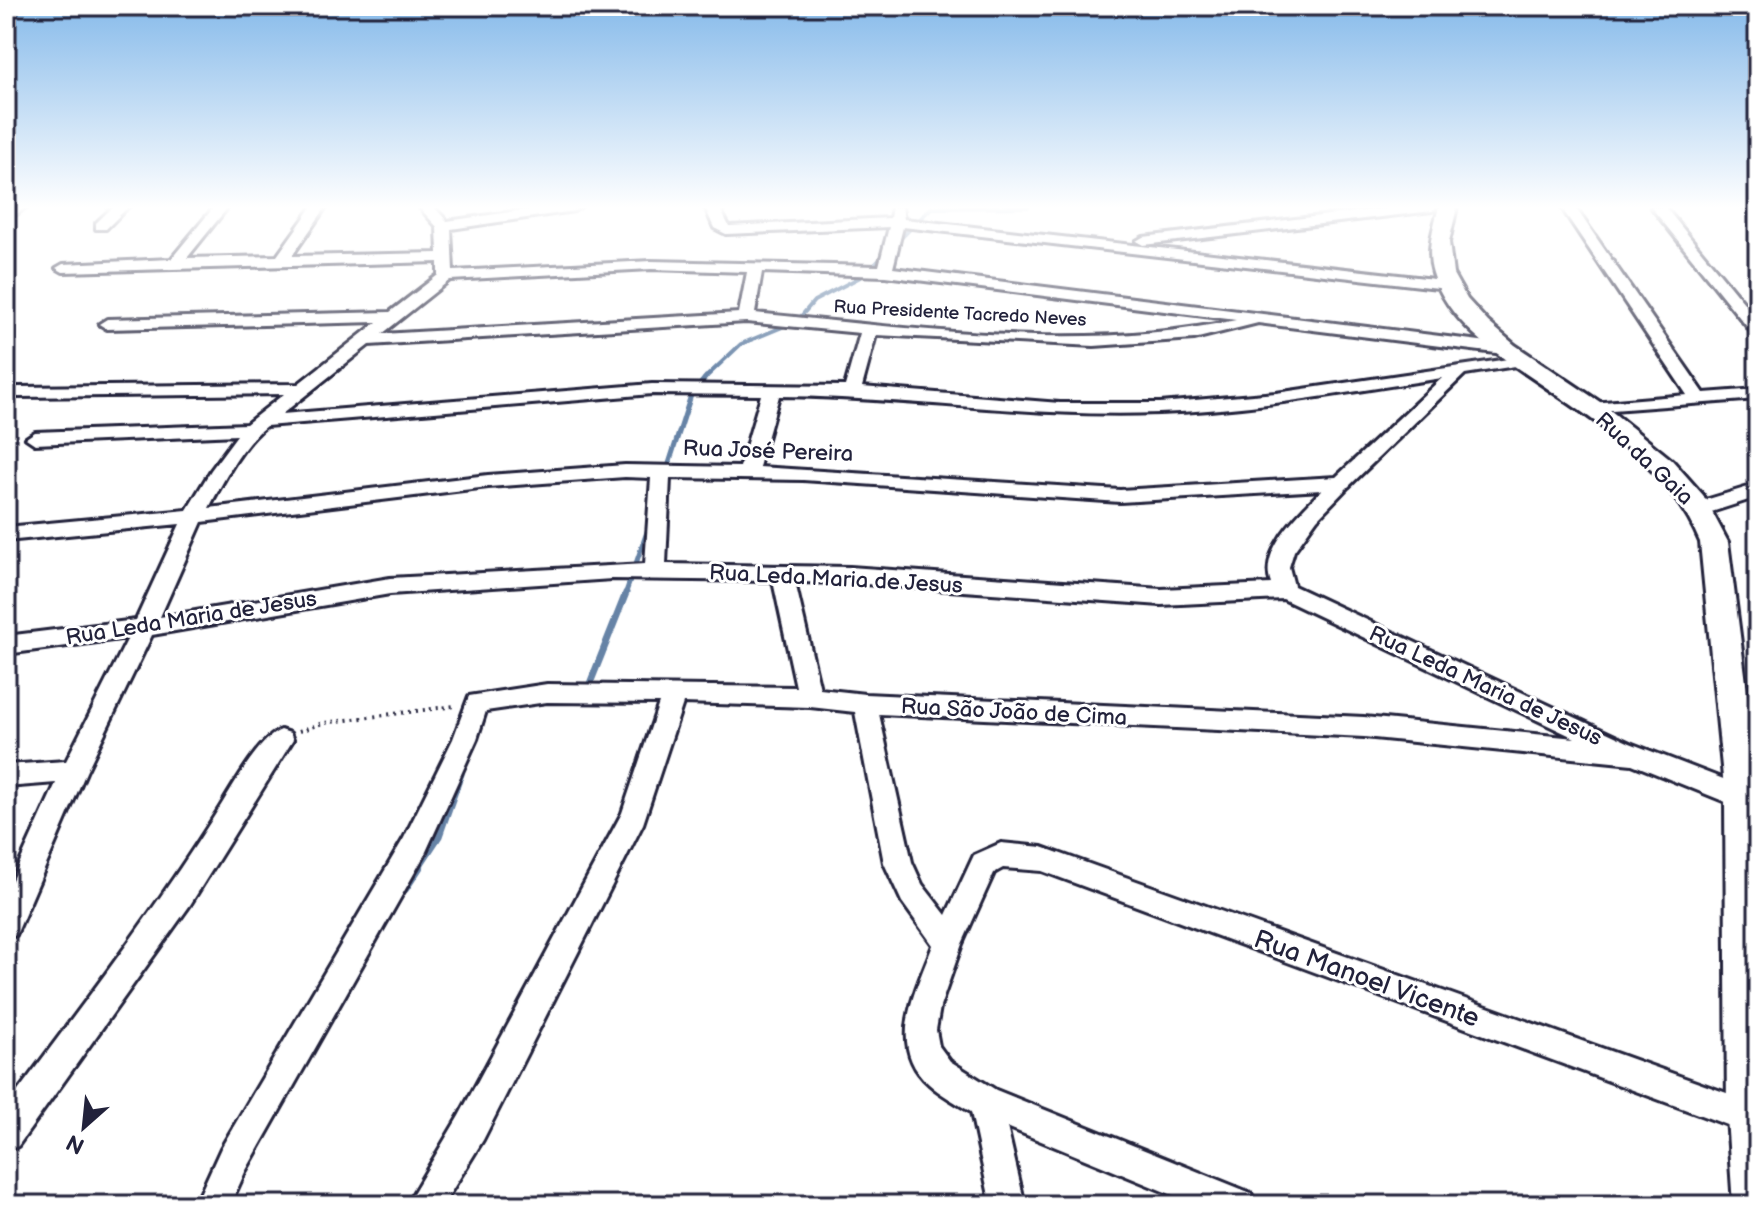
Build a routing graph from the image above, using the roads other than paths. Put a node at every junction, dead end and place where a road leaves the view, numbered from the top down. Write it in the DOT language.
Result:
graph roads {
  1 [pos="164,264"];
  2 [pos="343,264"];
  3 [pos="887,264"];
  4 [pos="1271,264"];
  5 [pos="1443,264"];
  6 [pos="1606,264"];
  7 [pos="1704,264"];
  8 [pos="447,266"];
  9 [pos="756,267"];
  10 [pos="63,268"];
  11 [pos="885,271"];
  12 [pos="1447,284"];
  13 [pos="396,317"];
  14 [pos="746,317"];
  15 [pos="1263,319"];
  16 [pos="107,324"];
  17 [pos="869,330"];
  18 [pos="1758,330"];
  19 [pos="367,340"];
  20 [pos="1513,354"];
  21 [pos="1460,370"];
  22 [pos="298,389"];
  23 [pos="771,391"];
  24 [pos="852,391"];
  25 [pos="18,392"];
  26 [pos="1758,394"];
  27 [pos="1698,398"];
  28 [pos="1592,408"];
  29 [pos="256,425"];
  30 [pos="35,438"];
  31 [pos="661,471"];
  32 [pos="748,473"];
  33 [pos="1341,483"];
  34 [pos="1758,490"];
  35 [pos="1699,509"];
  36 [pos="194,516"];
  37 [pos="6,534"];
  38 [pos="655,570"];
  39 [pos="782,573"];
  40 [pos="1286,591"];
  41 [pos="142,628"];
  42 [pos="6,645"];
  43 [pos="674,694"];
  44 [pos="810,697"];
  45 [pos="865,704"];
  46 [pos="281,740"];
  47 [pos="1634,754"];
  48 [pos="1749,764"];
  49 [pos="74,771"];
  50 [pos="6,776"];
  51 [pos="1743,798"];
  52 [pos="6,925"];
  53 [pos="948,942"];
  54 [pos="985,1102"];
  55 [pos="1749,1117"];
  56 [pos="6,1134"];
  57 [pos="212,1205"];
  58 [pos="423,1205"];
  59 [pos="1008,1205"];
  60 [pos="1239,1205"];
  61 [pos="1757,1205"];
  1 -- 10 [label="street"];
  2 -- 8 [label="street"];
  3 -- 11 [label="street"];
  4 -- 12 [label="street"];
  5 -- 12 [label="main road, Rua da Gaia"];
  6 -- 27 [label="street"];
  7 -- 18 [label="street"];
  8 -- 9 [label="street"];
  8 -- 13 [label="street"];
  9 -- 11 [label="street"];
  9 -- 14 [label="street"];
  11 -- 15 [label="street"];
  12 -- 20 [label="main road, Rua da Gaia"];
  13 -- 16 [label="street"];
  13 -- 19 [label="street"];
  14 -- 17 [label="street, Rua Presidente Tacredo Neves"];
  14 -- 19 [label="street, Rua Presidente Tacredo Neves"];
  15 -- 17 [label="street, Rua Presidente Tacredo Neves"];
  15 -- 20 [label="street"];
  17 -- 24 [label="street"];
  19 -- 22 [label="street"];
  20 -- 21 [label="street"];
  20 -- 28 [label="main road, Rua da Gaia"];
  21 -- 24 [label="street"];
  21 -- 33 [label="street"];
  22 -- 25 [label="street"];
  22 -- 29 [label="street"];
  23 -- 24 [label="street"];
  23 -- 29 [label="street"];
  23 -- 32 [label="street"];
  26 -- 27 [label="street"];
  27 -- 28 [label="street"];
  28 -- 35 [label="main road, Rua da Gaia"];
  29 -- 30 [label="street"];
  29 -- 36 [label="street"];
  31 -- 32 [label="street, Rua José Pereira"];
  31 -- 36 [label="street, Rua José Pereira"];
  31 -- 38 [label="street"];
  32 -- 33 [label="street, Rua José Pereira"];
  33 -- 40 [label="street"];
  34 -- 35 [label="street"];
  35 -- 48 [label="main road, Rua da Gaia"];
  36 -- 37 [label="street, Rua José Pereira"];
  36 -- 41 [label="street"];
  38 -- 39 [label="street, Rua Leda Maria de Jesus"];
  38 -- 41 [label="street, Rua Leda Maria de Jesus"];
  39 -- 40 [label="street, Rua Leda Maria de Jesus"];
  39 -- 44 [label="street"];
  40 -- 47 [label="street, Rua Leda Maria de Jesus"];
  41 -- 42 [label="street, Rua Leda Maria de Jesus"];
  41 -- 49 [label="street"];
  43 -- 44 [label="street, Rua São João de Cima"];
  43 -- 57 [label="street, Rua São João de Cima"];
  43 -- 58 [label="street"];
  44 -- 45 [label="street, Rua São João de Cima"];
  45 -- 47 [label="street, Rua São João de Cima"];
  45 -- 53 [label="street"];
  46 -- 56 [label="street"];
  47 -- 51 [label="street, Rua São João de Cima"];
  48 -- 51 [label="main road, Rua da Gaia"];
  49 -- 50 [label="street"];
  49 -- 52 [label="street"];
  51 -- 55 [label="main road, Rua da Gaia"];
  53 -- 54 [label="street"];
  53 -- 55 [label="street, Rua Manoel Vicente"];
  54 -- 59 [label="street"];
  54 -- 60 [label="street"];
  55 -- 61 [label="main road, Rua da Gaia"];
}
